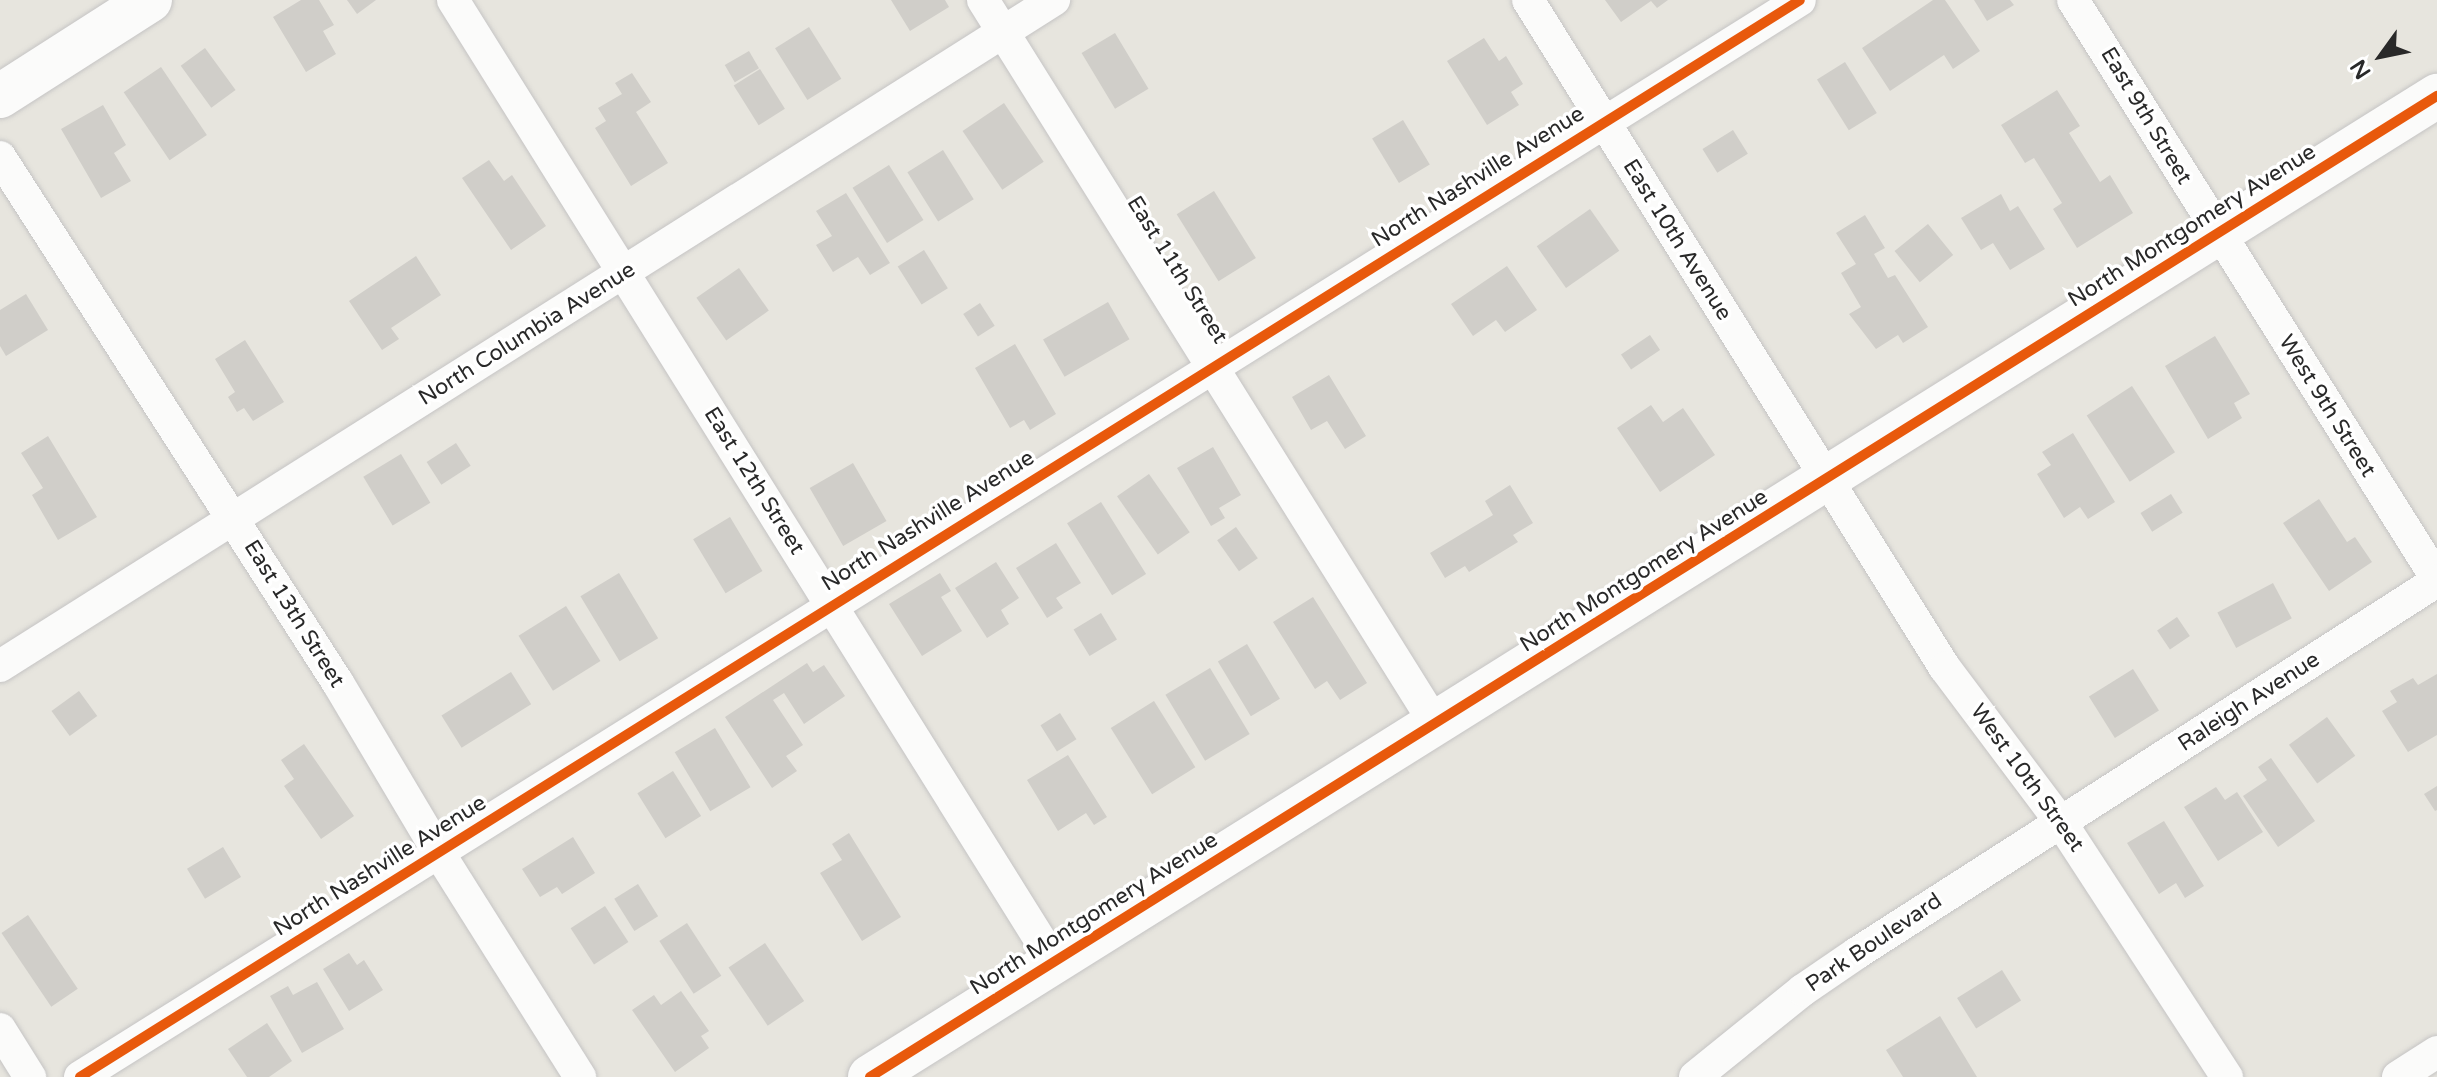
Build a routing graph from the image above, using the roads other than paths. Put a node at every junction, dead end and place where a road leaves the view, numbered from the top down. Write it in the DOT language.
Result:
graph roads {
  1 [pos="150,0"];
  2 [pos="453,0"];
  3 [pos="983,0"];
  4 [pos="1054,0"];
  5 [pos="1528,0"];
  6 [pos="1800,0"];
  7 [pos="2073,0"];
  8 [pos="1003,32"];
  9 [pos="0,96"];
  10 [pos="2437,96"];
  11 [pos="1603,122"];
  12 [pos="0,157"];
  13 [pos="2217,233"];
  14 [pos="624,273"];
  15 [pos="1213,368"];
  16 [pos="1828,478"];
  17 [pos="234,520"];
  18 [pos="2437,580"];
  19 [pos="832,604"];
  20 [pos="0,666"];
  21 [pos="1436,725"];
  22 [pos="2060,821"];
  23 [pos="439,853"];
  24 [pos="1054,962"];
  25 [pos="0,1029"];
  26 [pos="2437,1052"];
  27 [pos="30,1077"];
  28 [pos="80,1077"];
  29 [pos="580,1077"];
  30 [pos="870,1077"];
  31 [pos="1695,1077"];
  32 [pos="2227,1077"];
  33 [pos="2398,1077"];
  1 -- 9 [label="street"];
  2 -- 14 [label="street, East 12th Street"];
  3 -- 8 [label="street, East 11th Street"];
  4 -- 8 [label="street, North Columbia Avenue"];
  5 -- 11 [label="street, East 10th Avenue"];
  6 -- 11 [label="street, North Nashville Avenue"];
  7 -- 13 [label="street, East 9th Street"];
  8 -- 14 [label="street, North Columbia Avenue"];
  8 -- 15 [label="street, East 11th Street"];
  10 -- 13 [label="street, North Montgomery Avenue"];
  11 -- 15 [label="street, North Nashville Avenue"];
  11 -- 16 [label="street, East 10th Avenue"];
  12 -- 17 [label="street, East 13th Street"];
  13 -- 16 [label="street, North Montgomery Avenue"];
  13 -- 18 [label="street, West 9th Street"];
  14 -- 17 [label="street, North Columbia Avenue"];
  14 -- 19 [label="street, East 12th Street"];
  15 -- 19 [label="street, North Nashville Avenue"];
  15 -- 21 [label="street, East 11th Street"];
  16 -- 21 [label="street, North Montgomery Avenue"];
  16 -- 22 [label="street, West 10th Street"];
  17 -- 20 [label="street, North Columbia Avenue"];
  17 -- 23 [label="street, East 13th Street"];
  18 -- 22 [label="street, Raleigh Avenue"];
  19 -- 23 [label="street, North Nashville Avenue"];
  19 -- 24 [label="street, East 12th Street"];
  21 -- 24 [label="street, North Montgomery Avenue"];
  22 -- 31 [label="street, Park Boulevard"];
  22 -- 32 [label="street, West 10th Street"];
  23 -- 28 [label="street, North Nashville Avenue"];
  23 -- 29 [label="street, East 13th Street"];
  24 -- 30 [label="street, North Montgomery Avenue"];
  25 -- 27 [label="street"];
  26 -- 33 [label="street"];
}
